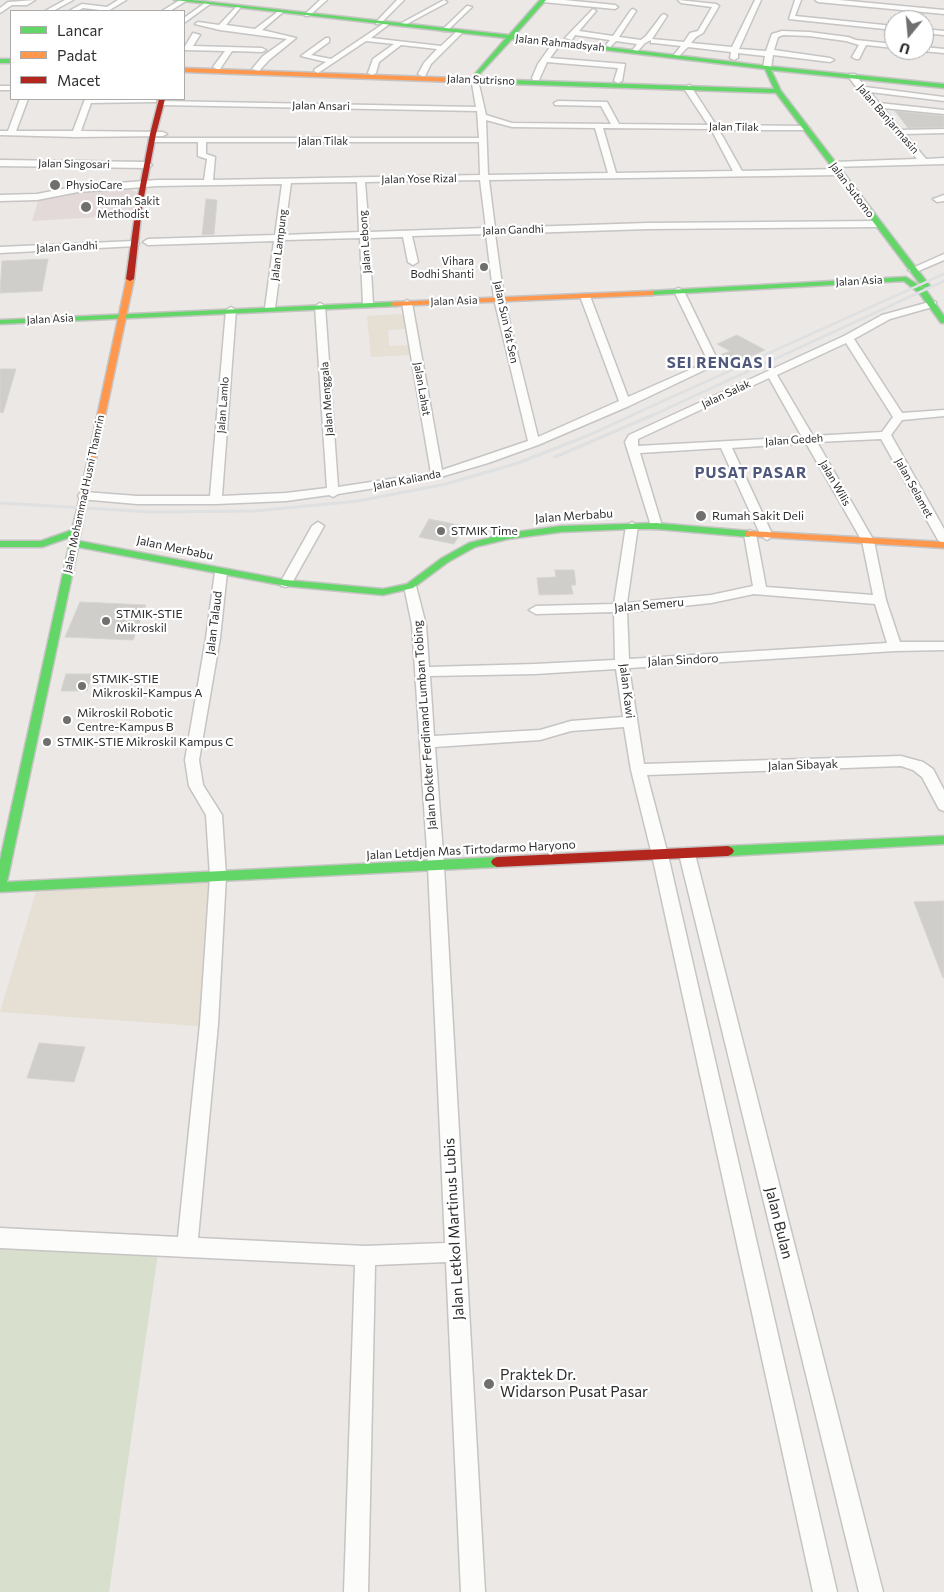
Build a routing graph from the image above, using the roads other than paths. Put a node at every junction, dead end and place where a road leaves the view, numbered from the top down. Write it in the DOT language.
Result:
graph roads {
  1 [pos="32,0"];
  2 [pos="70,0"];
  3 [pos="123,0"];
  4 [pos="180,0"];
  5 [pos="324,0"];
  6 [pos="401,0"];
  7 [pos="428,0"];
  8 [pos="543,0"];
  9 [pos="758,0"];
  10 [pos="798,0"];
  11 [pos="818,0"];
  12 [pos="905,0"];
  13 [pos="447,1"];
  14 [pos="681,1"];
  15 [pos="846,1"];
  16 [pos="225,5"];
  17 [pos="469,7"];
  18 [pos="615,8"];
  19 [pos="903,8"];
  20 [pos="50,10"];
  21 [pos="74,10"];
  22 [pos="166,10"];
  23 [pos="0,11"];
  24 [pos="633,11"];
  25 [pos="280,12"];
  26 [pos="593,12"];
  27 [pos="944,12"];
  28 [pos="307,15"];
  29 [pos="664,16"];
  30 [pos="205,18"];
  31 [pos="185,21"];
  32 [pos="382,23"];
  33 [pos="401,25"];
  34 [pos="854,25"];
  35 [pos="884,27"];
  36 [pos="220,28"];
  37 [pos="445,30"];
  38 [pos="256,32"];
  39 [pos="459,32"];
  40 [pos="574,33"];
  41 [pos="196,35"];
  42 [pos="510,38"];
  43 [pos="614,38"];
  44 [pos="365,39"];
  45 [pos="848,39"];
  46 [pos="326,40"];
  47 [pos="654,41"];
  48 [pos="400,43"];
  49 [pos="562,43"];
  50 [pos="864,43"];
  51 [pos="686,45"];
  52 [pos="884,45"];
  53 [pos="639,46"];
  54 [pos="444,48"];
  55 [pos="608,48"];
  56 [pos="801,49"];
  57 [pos="228,50"];
  58 [pos="262,50"];
  59 [pos="737,50"];
  60 [pos="769,53"];
  61 [pos="677,56"];
  62 [pos="856,57"];
  63 [pos="266,58"];
  64 [pos="546,60"];
  65 [pos="830,60"];
  66 [pos="332,61"];
  67 [pos="220,62"];
  68 [pos="733,63"];
  69 [pos="185,68"];
  70 [pos="185,68"];
  71 [pos="767,68"];
  72 [pos="256,69"];
  73 [pos="318,71"];
  74 [pos="372,73"];
  75 [pos="422,74"];
  76 [pos="835,75"];
  77 [pos="852,76"];
  78 [pos="475,78"];
  79 [pos="536,78"];
  80 [pos="618,81"];
  81 [pos="944,86"];
  82 [pos="687,87"];
  83 [pos="777,88"];
  84 [pos="862,89"];
  85 [pos="944,99"];
  86 [pos="24,100"];
  87 [pos="88,100"];
  88 [pos="164,101"];
  89 [pos="558,103"];
  90 [pos="877,105"];
  91 [pos="481,112"];
  92 [pos="944,112"];
  93 [pos="512,124"];
  94 [pos="598,125"];
  95 [pos="616,125"];
  96 [pos="713,126"];
  97 [pos="806,128"];
  98 [pos="944,131"];
  99 [pos="901,132"];
  100 [pos="0,134"];
  101 [pos="11,134"];
  102 [pos="76,135"];
  103 [pos="488,135"];
  104 [pos="158,137"];
  105 [pos="202,140"];
  106 [pos="944,161"];
  107 [pos="924,162"];
  108 [pos="0,163"];
  109 [pos="148,165"];
  110 [pos="837,169"];
  111 [pos="739,174"];
  112 [pos="613,176"];
  113 [pos="484,178"];
  114 [pos="361,180"];
  115 [pos="287,181"];
  116 [pos="208,182"];
  117 [pos="157,183"];
  118 [pos="144,185"];
  119 [pos="0,198"];
  120 [pos="148,204"];
  121 [pos="878,224"];
  122 [pos="492,230"];
  123 [pos="407,234"];
  124 [pos="363,236"];
  125 [pos="280,238"];
  126 [pos="148,242"];
  127 [pos="134,244"];
  128 [pos="0,250"];
  129 [pos="944,257"];
  130 [pos="413,262"];
  131 [pos="911,275"];
  132 [pos="678,291"];
  133 [pos="585,296"];
  134 [pos="499,299"];
  135 [pos="938,302"];
  136 [pos="407,303"];
  137 [pos="368,304"];
  138 [pos="320,306"];
  139 [pos="270,308"];
  140 [pos="231,310"];
  141 [pos="123,315"];
  142 [pos="82,317"];
  143 [pos="944,321"];
  144 [pos="0,322"];
  145 [pos="118,335"];
  146 [pos="848,338"];
  147 [pos="771,373"];
  148 [pos="625,404"];
  149 [pos="944,413"];
  150 [pos="899,417"];
  151 [pos="885,435"];
  152 [pos="809,439"];
  153 [pos="534,443"];
  154 [pos="725,444"];
  155 [pos="635,450"];
  156 [pos="437,475"];
  157 [pos="333,493"];
  158 [pos="84,496"];
  159 [pos="216,500"];
  160 [pos="318,526"];
  161 [pos="632,526"];
  162 [pos="656,526"];
  163 [pos="750,534"];
  164 [pos="767,536"];
  165 [pos="75,537"];
  166 [pos="944,540"];
  167 [pos="868,541"];
  168 [pos="0,544"];
  169 [pos="42,544"];
  170 [pos="944,544"];
  171 [pos="71,558"];
  172 [pos="221,572"];
  173 [pos="286,583"];
  174 [pos="410,586"];
  175 [pos="760,590"];
  176 [pos="880,600"];
  177 [pos="620,608"];
  178 [pos="536,610"];
  179 [pos="944,646"];
  180 [pos="895,648"];
  181 [pos="622,664"];
  182 [pos="421,672"];
  183 [pos="630,722"];
  184 [pos="426,742"];
  185 [pos="638,770"];
  186 [pos="944,805"];
  187 [pos="944,840"];
  188 [pos="687,854"];
  189 [pos="660,855"];
  190 [pos="436,866"];
  191 [pos="218,876"];
  192 [pos="0,887"];
  193 [pos="0,1238"];
  194 [pos="186,1246"];
  195 [pos="455,1252"];
  196 [pos="365,1256"];
  197 [pos="356,1592"];
  198 [pos="473,1592"];
  199 [pos="825,1592"];
  200 [pos="871,1592"];
  1 -- 23 [label="street"];
  2 -- 20 [label="street"];
  3 -- 21 [label="street"];
  4 -- 16 [label="main road, Jalan Rahmadsyah"];
  4 -- 22 [label="street"];
  5 -- 28 [label="street"];
  6 -- 32 [label="street"];
  7 -- 13 [label="street"];
  8 -- 18 [label="street"];
  8 -- 42 [label="main road"];
  9 -- 59 [label="street"];
  10 -- 34 [label="street"];
  11 -- 15 [label="street"];
  12 -- 19 [label="street"];
  13 -- 33 [label="street"];
  14 -- 51 [label="street"];
  15 -- 19 [label="street"];
  16 -- 25 [label="main road, Jalan Rahmadsyah"];
  16 -- 31 [label="street"];
  16 -- 36 [label="street"];
  17 -- 37 [label="street"];
  19 -- 27 [label="street"];
  24 -- 43 [label="street"];
  25 -- 28 [label="main road, Jalan Rahmadsyah"];
  25 -- 38 [label="street"];
  26 -- 40 [label="street"];
  28 -- 32 [label="main road, Jalan Rahmadsyah"];
  29 -- 53 [label="street"];
  30 -- 36 [label="street"];
  32 -- 33 [label="main road, Jalan Rahmadsyah"];
  32 -- 44 [label="street"];
  33 -- 37 [label="main road, Jalan Rahmadsyah"];
  34 -- 35 [label="street"];
  34 -- 45 [label="street"];
  36 -- 38 [label="street"];
  37 -- 39 [label="main road, Jalan Rahmadsyah"];
  38 -- 63 [label="street"];
  39 -- 42 [label="main road, Jalan Rahmadsyah"];
  39 -- 54 [label="street"];
  40 -- 43 [label="street"];
  40 -- 49 [label="street"];
  41 -- 57 [label="street"];
  42 -- 49 [label="main road, Jalan Rahmadsyah"];
  42 -- 78 [label="main road"];
  43 -- 53 [label="street"];
  43 -- 55 [label="street"];
  44 -- 48 [label="street"];
  44 -- 66 [label="street"];
  45 -- 50 [label="street"];
  45 -- 60 [label="street"];
  46 -- 66 [label="street"];
  47 -- 51 [label="street"];
  48 -- 54 [label="street"];
  48 -- 74 [label="street"];
  49 -- 55 [label="main road, Jalan Rahmadsyah"];
  49 -- 64 [label="street"];
  50 -- 52 [label="street"];
  50 -- 62 [label="street"];
  51 -- 59 [label="street"];
  51 -- 61 [label="street"];
  53 -- 55 [label="main road, Jalan Rahmadsyah"];
  53 -- 61 [label="main road, Jalan Rahmadsyah"];
  54 -- 75 [label="street"];
  56 -- 76 [label="street"];
  57 -- 58 [label="street"];
  57 -- 67 [label="street"];
  59 -- 60 [label="street"];
  59 -- 68 [label="street"];
  60 -- 65 [label="street"];
  60 -- 71 [label="street"];
  61 -- 68 [label="main road, Jalan Rahmadsyah"];
  63 -- 67 [label="street"];
  63 -- 72 [label="street"];
  64 -- 79 [label="street"];
  64 -- 80 [label="street"];
  66 -- 73 [label="street"];
  67 -- 70 [label="main road, Jalan Sutrisno"];
  67 -- 72 [label="main road, Jalan Sutrisno"];
  68 -- 71 [label="main road, Jalan Rahmadsyah"];
  69 -- 78 [label="main road, Jalan Sutrisno"];
  71 -- 76 [label="main road, Jalan Rahmadsyah"];
  71 -- 83 [label="main road, Jalan Sutomo"];
  72 -- 73 [label="main road, Jalan Sutrisno"];
  73 -- 74 [label="main road, Jalan Sutrisno"];
  74 -- 75 [label="main road, Jalan Sutrisno"];
  75 -- 78 [label="main road, Jalan Sutrisno"];
  76 -- 77 [label="main road, Jalan Rahmadsyah"];
  77 -- 81 [label="main road, Jalan Rahmadsyah"];
  77 -- 84 [label="street, Jalan Banjarmasin"];
  78 -- 79 [label="main road, Jalan Sutrisno"];
  78 -- 82 [label="main road, Jalan Sutrisno"];
  78 -- 91 [label="street, Jalan Sun Yat Sen"];
  79 -- 80 [label="main road, Jalan Sutrisno"];
  80 -- 83 [label="main road, Jalan Sutrisno"];
  82 -- 83 [label="main road, Jalan Sutrisno"];
  82 -- 96 [label="street"];
  83 -- 97 [label="main road, Jalan Sutomo"];
  84 -- 85 [label="street"];
  84 -- 90 [label="street, Jalan Banjarmasin"];
  86 -- 101 [label="street"];
  87 -- 88 [label="street, Jalan Ansari"];
  87 -- 102 [label="street"];
  88 -- 91 [label="street, Jalan Ansari"];
  88 -- 104 [label="main road, Jalan Mohammad Husni Thamrin"];
  89 -- 95 [label="street"];
  90 -- 92 [label="street"];
  90 -- 99 [label="street, Jalan Banjarmasin"];
  91 -- 93 [label="street, Jalan Tilak"];
  91 -- 103 [label="street, Jalan Sun Yat Sen"];
  93 -- 94 [label="street, Jalan Tilak"];
  93 -- 103 [label="street, Jalan Tilak"];
  94 -- 95 [label="street, Jalan Tilak"];
  94 -- 112 [label="street"];
  95 -- 96 [label="street, Jalan Tilak"];
  96 -- 97 [label="street, Jalan Tilak"];
  96 -- 111 [label="street"];
  97 -- 110 [label="main road, Jalan Sutomo"];
  98 -- 99 [label="street"];
  99 -- 107 [label="street, Jalan Banjarmasin"];
  100 -- 101 [label="street, Jalan Tilak"];
  101 -- 102 [label="street, Jalan Tilak"];
  102 -- 104 [label="street, Jalan Tilak"];
  103 -- 105 [label="street, Jalan Tilak"];
  103 -- 113 [label="street, Jalan Sun Yat Sen"];
  104 -- 105 [label="street, Jalan Tilak"];
  104 -- 109 [label="main road, Jalan Mohammad Husni Thamrin"];
  104 -- 117 [label="main road, Jalan Mohammad Husni Thamrin"];
  105 -- 116 [label="street"];
  106 -- 107 [label="street, Jalan Yose Rizal"];
  107 -- 110 [label="street, Jalan Yose Rizal"];
  108 -- 109 [label="street, Jalan Singosari"];
  109 -- 118 [label="main road, Jalan Mohammad Husni Thamrin"];
  110 -- 111 [label="street, Jalan Yose Rizal"];
  110 -- 121 [label="main road, Jalan Sutomo"];
  111 -- 112 [label="street, Jalan Yose Rizal"];
  112 -- 113 [label="street, Jalan Yose Rizal"];
  113 -- 114 [label="street, Jalan Yose Rizal"];
  113 -- 122 [label="street, Jalan Sun Yat Sen"];
  114 -- 115 [label="street, Jalan Yose Rizal"];
  114 -- 124 [label="street, Jalan Lebong"];
  115 -- 116 [label="street, Jalan Yose Rizal"];
  115 -- 125 [label="street, Jalan Lampung"];
  116 -- 117 [label="street, Jalan Yose Rizal"];
  117 -- 118 [label="street, Jalan Yose Rizal"];
  117 -- 120 [label="main road, Jalan Mohammad Husni Thamrin"];
  118 -- 119 [label="street, Jalan Yose Rizal"];
  118 -- 120 [label="main road, Jalan Mohammad Husni Thamrin"];
  120 -- 127 [label="main road, Jalan Mohammad Husni Thamrin"];
  121 -- 122 [label="street, Jalan Gandhi"];
  121 -- 131 [label="main road, Jalan Sutomo"];
  122 -- 123 [label="street, Jalan Gandhi"];
  122 -- 134 [label="street, Jalan Sun Yat Sen"];
  123 -- 124 [label="street, Jalan Gandhi"];
  123 -- 130 [label="street"];
  124 -- 125 [label="street, Jalan Gandhi"];
  124 -- 137 [label="street, Jalan Lebong"];
  125 -- 126 [label="street, Jalan Gandhi"];
  125 -- 139 [label="street, Jalan Lampung"];
  127 -- 128 [label="street, Jalan Gandhi"];
  127 -- 141 [label="main road, Jalan Mohammad Husni Thamrin"];
  129 -- 131 [label="street"];
  131 -- 132 [label="main road, Jalan Asia"];
  131 -- 135 [label="main road, Jalan Sutomo"];
  132 -- 133 [label="main road, Jalan Asia"];
  132 -- 148 [label="street, Jalan Kalianda"];
  133 -- 134 [label="main road, Jalan Asia"];
  133 -- 148 [label="street"];
  134 -- 136 [label="main road, Jalan Asia"];
  134 -- 153 [label="street, Jalan Sun Yat Sen"];
  135 -- 143 [label="main road, Jalan Sutomo"];
  135 -- 146 [label="street, Jalan Salak"];
  136 -- 137 [label="main road, Jalan Asia"];
  136 -- 156 [label="street, Jalan Lahat"];
  137 -- 138 [label="main road, Jalan Asia"];
  138 -- 139 [label="main road, Jalan Asia"];
  138 -- 157 [label="street, Jalan Menggala"];
  139 -- 140 [label="main road, Jalan Asia"];
  140 -- 141 [label="main road, Jalan Asia"];
  140 -- 159 [label="street, Jalan Lamlo"];
  141 -- 142 [label="main road, Jalan Asia"];
  141 -- 145 [label="main road, Jalan Mohammad Husni Thamrin"];
  142 -- 144 [label="main road, Jalan Asia"];
  142 -- 145 [label="main road"];
  145 -- 158 [label="main road, Jalan Mohammad Husni Thamrin"];
  146 -- 147 [label="street, Jalan Salak"];
  146 -- 150 [label="street"];
  147 -- 152 [label="street, Jalan Wilis"];
  147 -- 155 [label="street, Jalan Salak"];
  148 -- 153 [label="street, Jalan Kalianda"];
  149 -- 150 [label="street"];
  150 -- 151 [label="street"];
  151 -- 152 [label="street, Jalan Gedeh"];
  151 -- 166 [label="street, Jalan Selamet"];
  152 -- 154 [label="street, Jalan Gedeh"];
  152 -- 167 [label="street, Jalan Wilis"];
  153 -- 156 [label="street, Jalan Kalianda"];
  154 -- 155 [label="street, Jalan Gedeh"];
  154 -- 164 [label="street"];
  155 -- 162 [label="street"];
  156 -- 157 [label="street, Jalan Kalianda"];
  157 -- 159 [label="street, Jalan Kalianda"];
  158 -- 159 [label="street, Jalan Kalianda"];
  158 -- 165 [label="main road, Jalan Mohammad Husni Thamrin"];
  160 -- 173 [label="street"];
  161 -- 162 [label="main road, Jalan Merbabu"];
  161 -- 174 [label="main road, Jalan Merbabu"];
  161 -- 177 [label="street, Jalan Kawi"];
  162 -- 163 [label="main road, Jalan Merbabu"];
  163 -- 164 [label="main road, Jalan Merbabu"];
  163 -- 175 [label="street"];
  164 -- 167 [label="main road, Jalan Merbabu"];
  165 -- 169 [label="main road"];
  165 -- 171 [label="main road, Jalan Mohammad Husni Thamrin"];
  165 -- 172 [label="main road, Jalan Merbabu"];
  167 -- 170 [label="main road, Jalan Merbabu"];
  167 -- 176 [label="street, Jalan Wilis"];
  168 -- 169 [label="main road"];
  169 -- 171 [label="main road"];
  171 -- 192 [label="main road, Jalan Mohammad Husni Thamrin"];
  172 -- 173 [label="main road, Jalan Merbabu"];
  172 -- 191 [label="street, Jalan Talaud"];
  173 -- 174 [label="main road, Jalan Merbabu"];
  174 -- 182 [label="street, Jalan Dokter Ferdinand Lumban Tobing"];
  175 -- 176 [label="street, Jalan Semeru"];
  175 -- 177 [label="street, Jalan Semeru"];
  176 -- 180 [label="street, Jalan Wilis"];
  177 -- 178 [label="street, Jalan Semeru"];
  177 -- 181 [label="street, Jalan Kawi"];
  179 -- 180 [label="street, Jalan Sindoro"];
  180 -- 181 [label="street, Jalan Sindoro"];
  181 -- 182 [label="street, Jalan Sindoro"];
  181 -- 183 [label="street, Jalan Kawi"];
  182 -- 184 [label="street, Jalan Dokter Ferdinand Lumban Tobing"];
  183 -- 184 [label="street"];
  183 -- 185 [label="street, Jalan Kawi"];
  184 -- 190 [label="street, Jalan Dokter Ferdinand Lumban Tobing"];
  185 -- 186 [label="street, Jalan Sibayak"];
  185 -- 189 [label="street, Jalan Kawi"];
  187 -- 188 [label="main road, Jalan Letdjen Mas Tirtodarmo Haryono"];
  188 -- 189 [label="main road, Jalan Letdjen Mas Tirtodarmo Haryono"];
  188 -- 200 [label="street, Jalan Bulan"];
  189 -- 190 [label="main road, Jalan Letdjen Mas Tirtodarmo Haryono"];
  189 -- 199 [label="street"];
  190 -- 191 [label="main road, Jalan Letdjen Mas Tirtodarmo Haryono"];
  190 -- 195 [label="street, Jalan Letkol Martinus Lubis"];
  191 -- 192 [label="main road, Jalan Letdjen Mas Tirtodarmo Haryono"];
  191 -- 194 [label="street, Jalan Talaud"];
  193 -- 194 [label="street"];
  194 -- 196 [label="street"];
  195 -- 196 [label="street"];
  195 -- 198 [label="street, Jalan Letkol Martinus Lubis"];
  196 -- 197 [label="street"];
}
